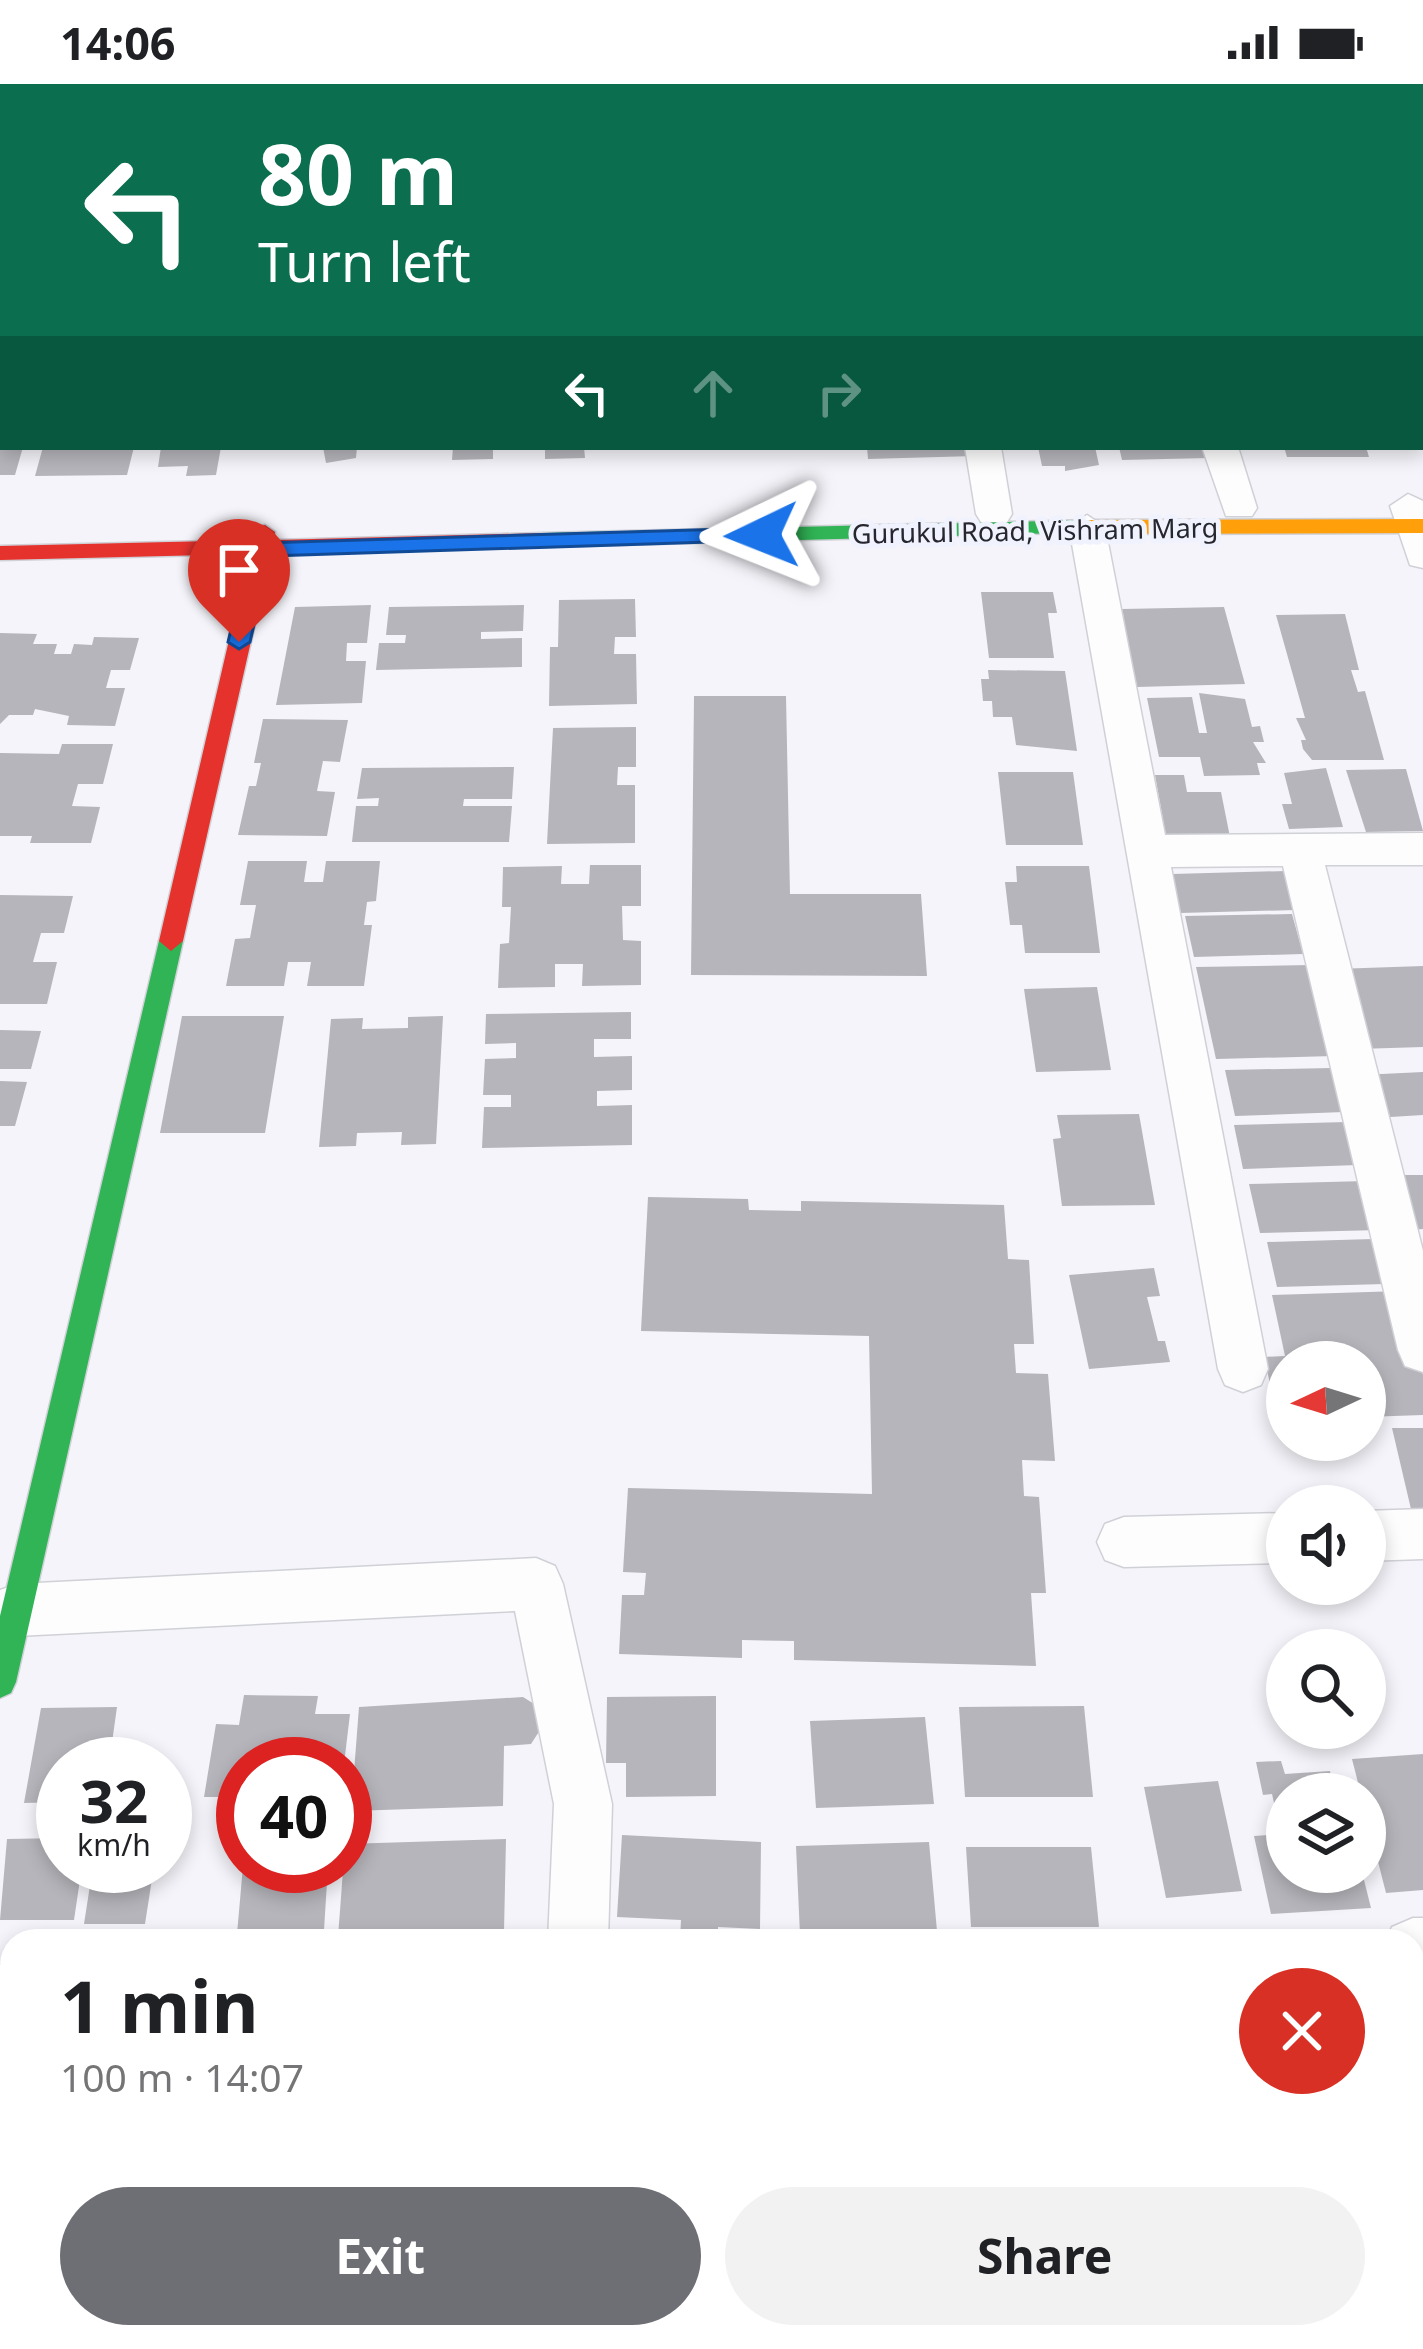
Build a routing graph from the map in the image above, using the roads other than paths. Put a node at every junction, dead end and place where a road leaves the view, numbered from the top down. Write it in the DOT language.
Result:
graph roads {
  1 [pos="983,450"];
  2 [pos="1221,450"];
  3 [pos="1239,508"];
  4 [pos="994,514"];
  5 [pos="1418,524"];
  6 [pos="1087,527"];
  7 [pos="0,535"];
  8 [pos="263,541"];
  9 [pos="0,553"];
  10 [pos="1423,849"];
  11 [pos="1300,850"];
  12 [pos="1148,851"];
  13 [pos="1423,1351"];
  14 [pos="1244,1369"];
  15 [pos="1423,1534"];
  16 [pos="1386,1535"];
  17 [pos="1266,1539"];
  18 [pos="1124,1542"];
  19 [pos="17,1610"];
  20 [pos="0,1682"];
  21 [pos="578,1929"];
  1 -- 4 [label="street"];
  2 -- 3 [label="street"];
  3 -- 4 [label="street, Gurukul Road, Vishram Marg"];
  3 -- 5 [label="street, Gurukul Road, Vishram Marg"];
  4 -- 8 [label="street, Gurukul Road, Vishram Marg"];
  5 -- 6 [label="street, Gurukul Road, Vishram Marg"];
  6 -- 8 [label="street, Gurukul Road, Vishram Marg"];
  6 -- 12 [label="street"];
  7 -- 8 [label="street, Gurukul Road, Vishram Marg"];
  8 -- 9 [label="street, Gurukul Road, Vishram Marg"];
  8 -- 19 [label="street"];
  10 -- 11 [label="street"];
  11 -- 12 [label="street"];
  11 -- 13 [label="street"];
  12 -- 14 [label="street"];
  15 -- 16 [label="street"];
  17 -- 18 [label="street"];
  19 -- 20 [label="street"];
  19 -- 21 [label="street"];
}
